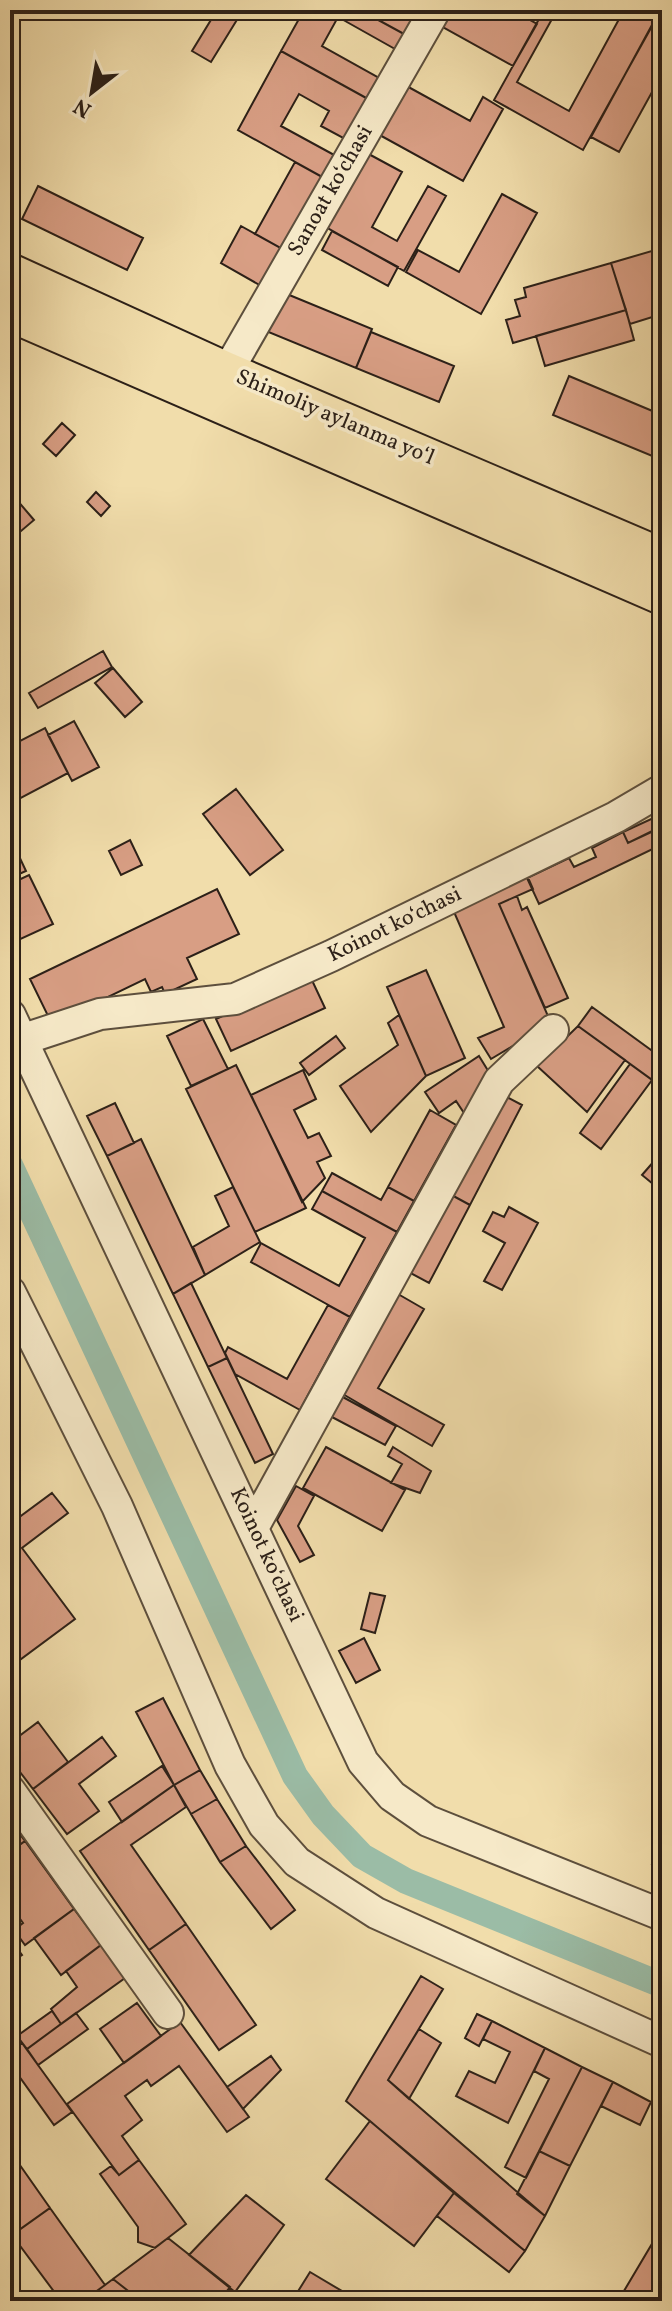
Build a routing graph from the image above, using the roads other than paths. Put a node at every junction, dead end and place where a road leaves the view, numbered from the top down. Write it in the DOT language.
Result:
graph roads {
  1 [pos="435,10"];
  2 [pos="10,273"];
  3 [pos="10,312"];
  4 [pos="227,372"];
  5 [pos="662,558"];
  6 [pos="662,595"];
  7 [pos="662,790"];
  8 [pos="16,1028"];
  9 [pos="553,1030"];
  10 [pos="10,1292"];
  11 [pos="254,1526"];
  12 [pos="10,1791"];
  13 [pos="662,1915"];
  14 [pos="168,2013"];
  15 [pos="662,2042"];
  1 -- 4 [label="street, Sanoat koʻchasi"];
  2 -- 4 [label="main road, Shimoliy aylanma yoʻl"];
  3 -- 6 [label="main road, Shimoliy aylanma yoʻl"];
  4 -- 5 [label="main road, Shimoliy aylanma yoʻl"];
  7 -- 8 [label="street, Koinot koʻchasi"];
  8 -- 11 [label="street, Koinot koʻchasi"];
  9 -- 11 [label="street"];
  10 -- 15 [label="street"];
  11 -- 13 [label="street, Koinot koʻchasi"];
  12 -- 14 [label="street"];
}
